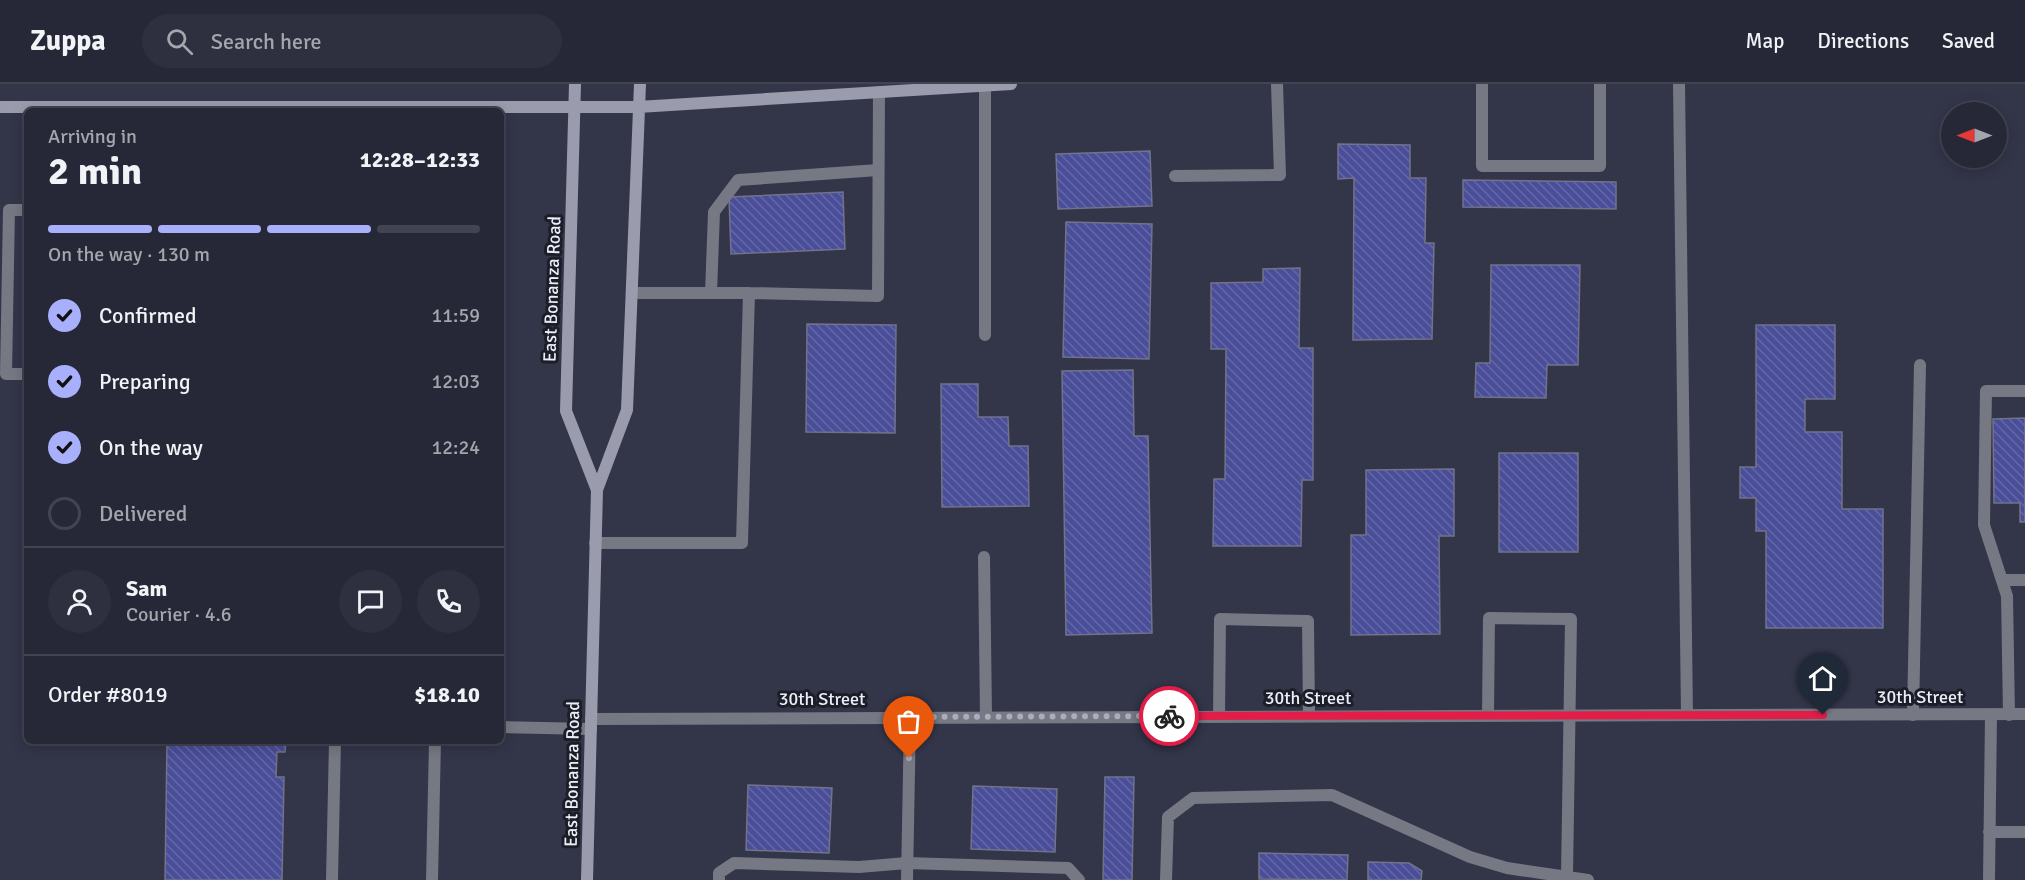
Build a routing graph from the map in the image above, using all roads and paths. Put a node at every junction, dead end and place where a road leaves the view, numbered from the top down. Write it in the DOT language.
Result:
graph roads {
  1 [pos="575,84"];
  2 [pos="639,84"];
  3 [pos="1011,84"];
  4 [pos="1277,84"];
  5 [pos="1482,84"];
  6 [pos="1600,84"];
  7 [pos="1679,84"];
  8 [pos="985,86"];
  9 [pos="879,92"];
  10 [pos="575,106"];
  11 [pos="0,107"];
  12 [pos="638,107"];
  13 [pos="48,108"];
  14 [pos="356,108"];
  15 [pos="878,170"];
  16 [pos="1175,176"];
  17 [pos="4,207"];
  18 [pos="24,210"];
  19 [pos="632,293"];
  20 [pos="711,293"];
  21 [pos="749,293"];
  22 [pos="985,335"];
  23 [pos="1920,365"];
  24 [pos="24,374"];
  25 [pos="2025,391"];
  26 [pos="597,490"];
  27 [pos="595,543"];
  28 [pos="984,557"];
  29 [pos="2001,580"];
  30 [pos="2025,580"];
  31 [pos="1913,714"];
  32 [pos="1991,714"];
  33 [pos="2009,714"];
  34 [pos="2025,714"];
  35 [pos="1488,715"];
  36 [pos="1570,715"];
  37 [pos="1687,715"];
  38 [pos="1219,716"];
  39 [pos="1309,716"];
  40 [pos="910,717"];
  41 [pos="986,717"];
  42 [pos="591,724"];
  43 [pos="504,727"];
  44 [pos="335,744"];
  45 [pos="435,744"];
  46 [pos="1989,832"];
  47 [pos="2025,832"];
  48 [pos="907,862"];
  49 [pos="1567,876"];
  50 [pos="332,880"];
  51 [pos="432,880"];
  52 [pos="587,880"];
  53 [pos="719,880"];
  54 [pos="907,880"];
  55 [pos="1079,880"];
  56 [pos="1166,880"];
  57 [pos="1588,880"];
  58 [pos="1989,880"];
  1 -- 10 [label="main road, East Bonanza Road"];
  2 -- 12 [label="main road, East Bonanza Road"];
  3 -- 8 [label="main road"];
  4 -- 16 [label="street"];
  5 -- 6 [label="street"];
  7 -- 37 [label="street"];
  8 -- 9 [label="main road"];
  8 -- 22 [label="street"];
  9 -- 12 [label="main road"];
  9 -- 15 [label="street"];
  10 -- 12 [label="main road"];
  10 -- 14 [label="main road"];
  10 -- 26 [label="main road, East Bonanza Road"];
  11 -- 13 [label="main road"];
  12 -- 19 [label="main road, East Bonanza Road"];
  15 -- 20 [label="street"];
  15 -- 21 [label="street"];
  17 -- 18 [label="street"];
  17 -- 24 [label="street"];
  19 -- 20 [label="street"];
  19 -- 26 [label="main road, East Bonanza Road"];
  20 -- 21 [label="street"];
  21 -- 27 [label="street"];
  23 -- 31 [label="street"];
  25 -- 29 [label="street"];
  26 -- 27 [label="main road, East Bonanza Road"];
  27 -- 42 [label="main road, East Bonanza Road"];
  28 -- 41 [label="street"];
  29 -- 30 [label="street"];
  29 -- 33 [label="street"];
  31 -- 32 [label="street, 30th Street"];
  31 -- 37 [label="street, 30th Street"];
  32 -- 33 [label="street, 30th Street"];
  32 -- 46 [label="street"];
  33 -- 34 [label="street, 30th Street"];
  35 -- 36 [label="street, 30th Street"];
  35 -- 36 [label="street"];
  35 -- 39 [label="street, 30th Street"];
  36 -- 37 [label="street, 30th Street"];
  36 -- 49 [label="street"];
  38 -- 39 [label="street, 30th Street"];
  38 -- 39 [label="street"];
  38 -- 41 [label="street, 30th Street"];
  40 -- 41 [label="street, 30th Street"];
  40 -- 42 [label="street, 30th Street"];
  40 -- 48 [label="street"];
  42 -- 43 [label="street, 30th Street"];
  42 -- 52 [label="main road, East Bonanza Road"];
  44 -- 50 [label="street"];
  45 -- 51 [label="street"];
  46 -- 47 [label="street"];
  46 -- 58 [label="street"];
  48 -- 53 [label="street"];
  48 -- 54 [label="street"];
  48 -- 55 [label="street"];
  49 -- 56 [label="street"];
  49 -- 57 [label="street"];
}
